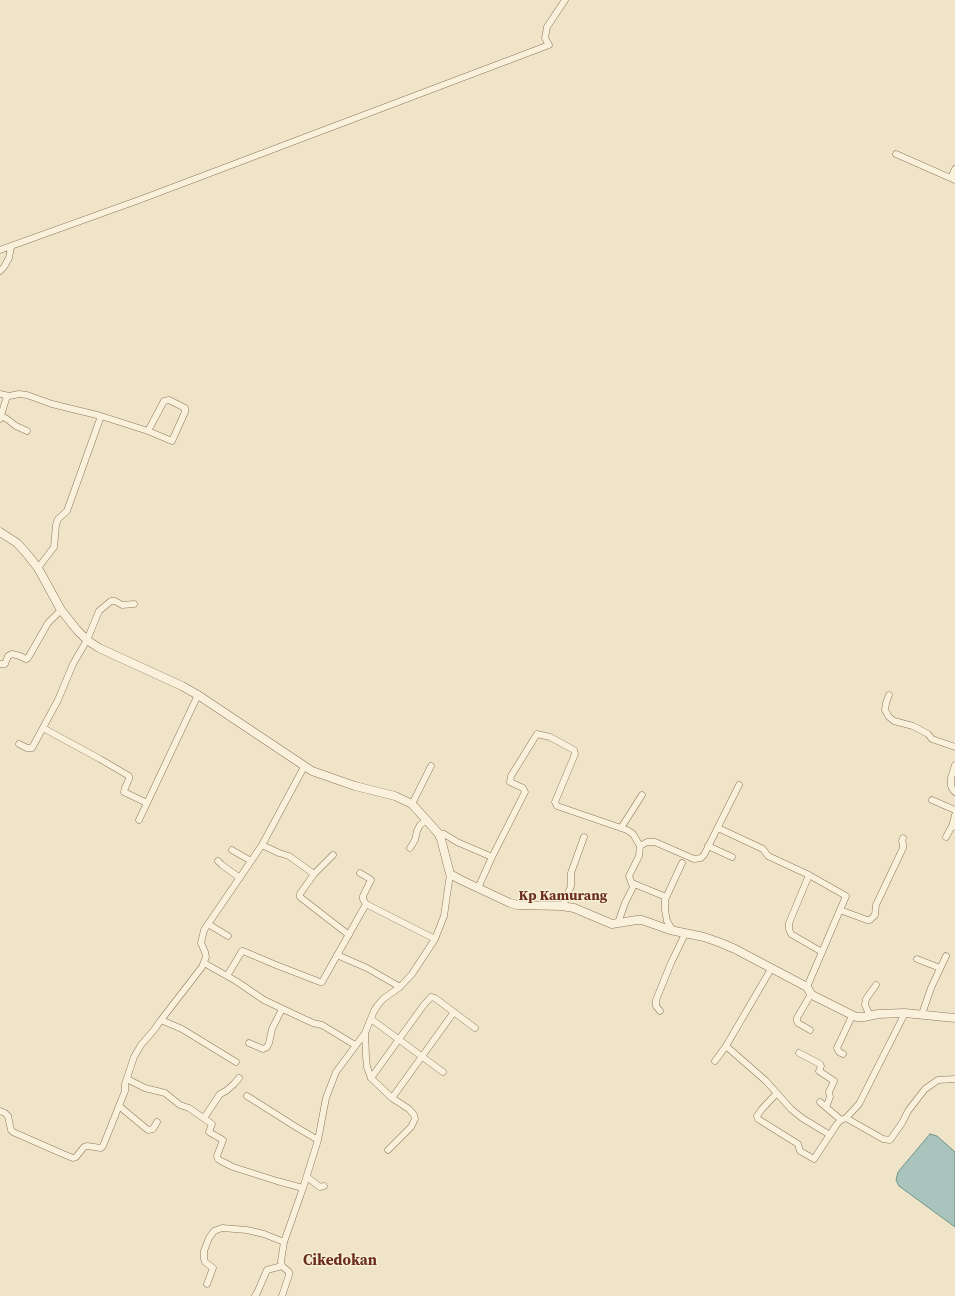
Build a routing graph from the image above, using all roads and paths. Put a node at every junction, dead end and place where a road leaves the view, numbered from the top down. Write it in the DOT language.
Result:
graph roads {
  1 [pos="566,0"];
  2 [pos="896,154"];
  3 [pos="955,169"];
  4 [pos="953,179"];
  5 [pos="11,246"];
  6 [pos="0,250"];
  7 [pos="0,271"];
  8 [pos="0,394"];
  9 [pos="7,396"];
  10 [pos="101,416"];
  11 [pos="1,418"];
  12 [pos="27,430"];
  13 [pos="148,431"];
  14 [pos="0,532"];
  15 [pos="38,568"];
  16 [pos="134,604"];
  17 [pos="62,610"];
  18 [pos="87,640"];
  19 [pos="0,664"];
  20 [pos="198,695"];
  21 [pos="889,695"];
  22 [pos="43,728"];
  23 [pos="19,744"];
  24 [pos="955,747"];
  25 [pos="955,765"];
  26 [pos="431,766"];
  27 [pos="304,767"];
  28 [pos="739,785"];
  29 [pos="955,792"];
  30 [pos="642,795"];
  31 [pos="932,800"];
  32 [pos="147,803"];
  33 [pos="412,804"];
  34 [pos="955,810"];
  35 [pos="955,815"];
  36 [pos="139,820"];
  37 [pos="427,820"];
  38 [pos="954,827"];
  39 [pos="622,828"];
  40 [pos="718,828"];
  41 [pos="438,833"];
  42 [pos="584,837"];
  43 [pos="946,837"];
  44 [pos="903,838"];
  45 [pos="262,845"];
  46 [pos="640,846"];
  47 [pos="708,846"];
  48 [pos="410,848"];
  49 [pos="232,850"];
  50 [pos="333,855"];
  51 [pos="492,857"];
  52 [pos="732,857"];
  53 [pos="218,861"];
  54 [pos="251,862"];
  55 [pos="682,863"];
  56 [pos="314,874"];
  57 [pos="360,874"];
  58 [pos="450,874"];
  59 [pos="808,875"];
  60 [pos="240,878"];
  61 [pos="632,883"];
  62 [pos="478,888"];
  63 [pos="666,897"];
  64 [pos="366,904"];
  65 [pos="563,906"];
  66 [pos="840,910"];
  67 [pos="618,923"];
  68 [pos="208,924"];
  69 [pos="673,931"];
  70 [pos="685,934"];
  71 [pos="349,935"];
  72 [pos="228,936"];
  73 [pos="435,939"];
  74 [pos="822,952"];
  75 [pos="337,955"];
  76 [pos="946,956"];
  77 [pos="917,959"];
  78 [pos="204,963"];
  79 [pos="940,968"];
  80 [pos="771,969"];
  81 [pos="226,976"];
  82 [pos="876,985"];
  83 [pos="400,987"];
  84 [pos="809,991"];
  85 [pos="282,1009"];
  86 [pos="660,1011"];
  87 [pos="454,1012"];
  88 [pos="905,1013"];
  89 [pos="922,1014"];
  90 [pos="852,1016"];
  91 [pos="870,1016"];
  92 [pos="955,1018"];
  93 [pos="371,1019"];
  94 [pos="161,1020"];
  95 [pos="475,1028"];
  96 [pos="810,1030"];
  97 [pos="365,1032"];
  98 [pos="398,1039"];
  99 [pos="249,1043"];
  100 [pos="355,1045"];
  101 [pos="726,1046"];
  102 [pos="799,1053"];
  103 [pos="843,1054"];
  104 [pos="422,1056"];
  105 [pos="715,1061"];
  106 [pos="236,1062"];
  107 [pos="443,1072"];
  108 [pos="239,1078"];
  109 [pos="371,1078"];
  110 [pos="127,1079"];
  111 [pos="955,1079"];
  112 [pos="777,1093"];
  113 [pos="247,1096"];
  114 [pos="392,1098"];
  115 [pos="820,1102"];
  116 [pos="119,1106"];
  117 [pos="826,1107"];
  118 [pos="0,1111"];
  119 [pos="204,1118"];
  120 [pos="843,1119"];
  121 [pos="157,1122"];
  122 [pos="830,1134"];
  123 [pos="318,1140"];
  124 [pos="388,1150"];
  125 [pos="307,1177"];
  126 [pos="324,1186"];
  127 [pos="303,1188"];
  128 [pos="284,1242"];
  129 [pos="282,1266"];
  130 [pos="207,1284"];
  131 [pos="255,1296"];
  132 [pos="282,1296"];
  1 -- 5 [label="street"];
  2 -- 4 [label="street"];
  3 -- 4 [label="street"];
  5 -- 6 [label="street"];
  5 -- 7 [label="street"];
  8 -- 9 [label="street"];
  9 -- 10 [label="street"];
  9 -- 11 [label="street"];
  10 -- 13 [label="street"];
  10 -- 15 [label="street"];
  11 -- 12 [label="street"];
  13 -- 13 [label="street"];
  14 -- 15 [label="street"];
  15 -- 17 [label="street"];
  16 -- 18 [label="street"];
  17 -- 18 [label="street"];
  17 -- 19 [label="street"];
  18 -- 20 [label="street"];
  18 -- 22 [label="street"];
  20 -- 27 [label="street"];
  20 -- 32 [label="street"];
  21 -- 24 [label="street"];
  22 -- 23 [label="street"];
  22 -- 32 [label="street"];
  25 -- 29 [label="street"];
  26 -- 33 [label="street"];
  27 -- 33 [label="street"];
  27 -- 45 [label="street"];
  28 -- 40 [label="street"];
  30 -- 39 [label="street"];
  31 -- 34 [label="street"];
  32 -- 36 [label="street"];
  33 -- 37 [label="street"];
  35 -- 38 [label="street"];
  37 -- 41 [label="street"];
  37 -- 48 [label="street"];
  38 -- 43 [label="street"];
  39 -- 46 [label="street"];
  39 -- 51 [label="street"];
  40 -- 47 [label="street"];
  40 -- 59 [label="street"];
  41 -- 51 [label="street"];
  41 -- 58 [label="street"];
  42 -- 65 [label="street"];
  44 -- 66 [label="street"];
  45 -- 54 [label="street"];
  45 -- 56 [label="street"];
  46 -- 47 [label="street"];
  46 -- 61 [label="street"];
  47 -- 52 [label="street"];
  49 -- 54 [label="street"];
  50 -- 56 [label="street"];
  51 -- 62 [label="street"];
  53 -- 60 [label="street"];
  54 -- 60 [label="street"];
  55 -- 63 [label="street"];
  56 -- 71 [label="street"];
  57 -- 64 [label="street"];
  58 -- 62 [label="street"];
  58 -- 73 [label="street"];
  59 -- 66 [label="street"];
  59 -- 74 [label="street"];
  60 -- 68 [label="street"];
  61 -- 63 [label="street"];
  61 -- 67 [label="street"];
  62 -- 65 [label="street"];
  63 -- 69 [label="street"];
  64 -- 71 [label="street"];
  64 -- 73 [label="street"];
  65 -- 67 [label="street"];
  66 -- 74 [label="street"];
  67 -- 69 [label="street"];
  68 -- 72 [label="street"];
  68 -- 78 [label="street"];
  69 -- 70 [label="street"];
  70 -- 80 [label="street"];
  70 -- 86 [label="street"];
  71 -- 75 [label="street"];
  73 -- 83 [label="street"];
  74 -- 84 [label="street"];
  75 -- 81 [label="street"];
  75 -- 83 [label="street"];
  76 -- 79 [label="street"];
  77 -- 79 [label="street"];
  78 -- 81 [label="street"];
  78 -- 94 [label="street"];
  79 -- 89 [label="street"];
  80 -- 84 [label="street"];
  80 -- 101 [label="street"];
  81 -- 85 [label="street"];
  82 -- 91 [label="street"];
  83 -- 93 [label="street"];
  84 -- 90 [label="street"];
  84 -- 96 [label="street"];
  85 -- 99 [label="street"];
  85 -- 100 [label="street"];
  87 -- 95 [label="street"];
  87 -- 98 [label="street"];
  87 -- 104 [label="street"];
  88 -- 89 [label="street"];
  88 -- 91 [label="street"];
  88 -- 120 [label="street"];
  89 -- 92 [label="street"];
  90 -- 91 [label="street"];
  90 -- 103 [label="street"];
  93 -- 97 [label="street"];
  93 -- 98 [label="street"];
  94 -- 106 [label="street"];
  94 -- 110 [label="street"];
  97 -- 100 [label="street"];
  97 -- 109 [label="street"];
  98 -- 104 [label="street"];
  98 -- 109 [label="street"];
  100 -- 123 [label="street"];
  101 -- 105 [label="street"];
  101 -- 112 [label="street"];
  102 -- 117 [label="street"];
  104 -- 107 [label="street"];
  104 -- 114 [label="street"];
  108 -- 119 [label="street"];
  109 -- 114 [label="street"];
  110 -- 116 [label="street"];
  110 -- 119 [label="street"];
  111 -- 120 [label="street"];
  112 -- 122 [label="street"];
  112 -- 122 [label="street"];
  113 -- 123 [label="street"];
  114 -- 124 [label="street"];
  115 -- 117 [label="street"];
  116 -- 118 [label="street"];
  116 -- 121 [label="street"];
  117 -- 120 [label="street"];
  119 -- 127 [label="street"];
  120 -- 122 [label="street"];
  123 -- 125 [label="street"];
  125 -- 126 [label="street"];
  125 -- 127 [label="street"];
  127 -- 128 [label="street"];
  128 -- 129 [label="street"];
  128 -- 130 [label="street"];
  129 -- 131 [label="street"];
  129 -- 132 [label="street"];
}
